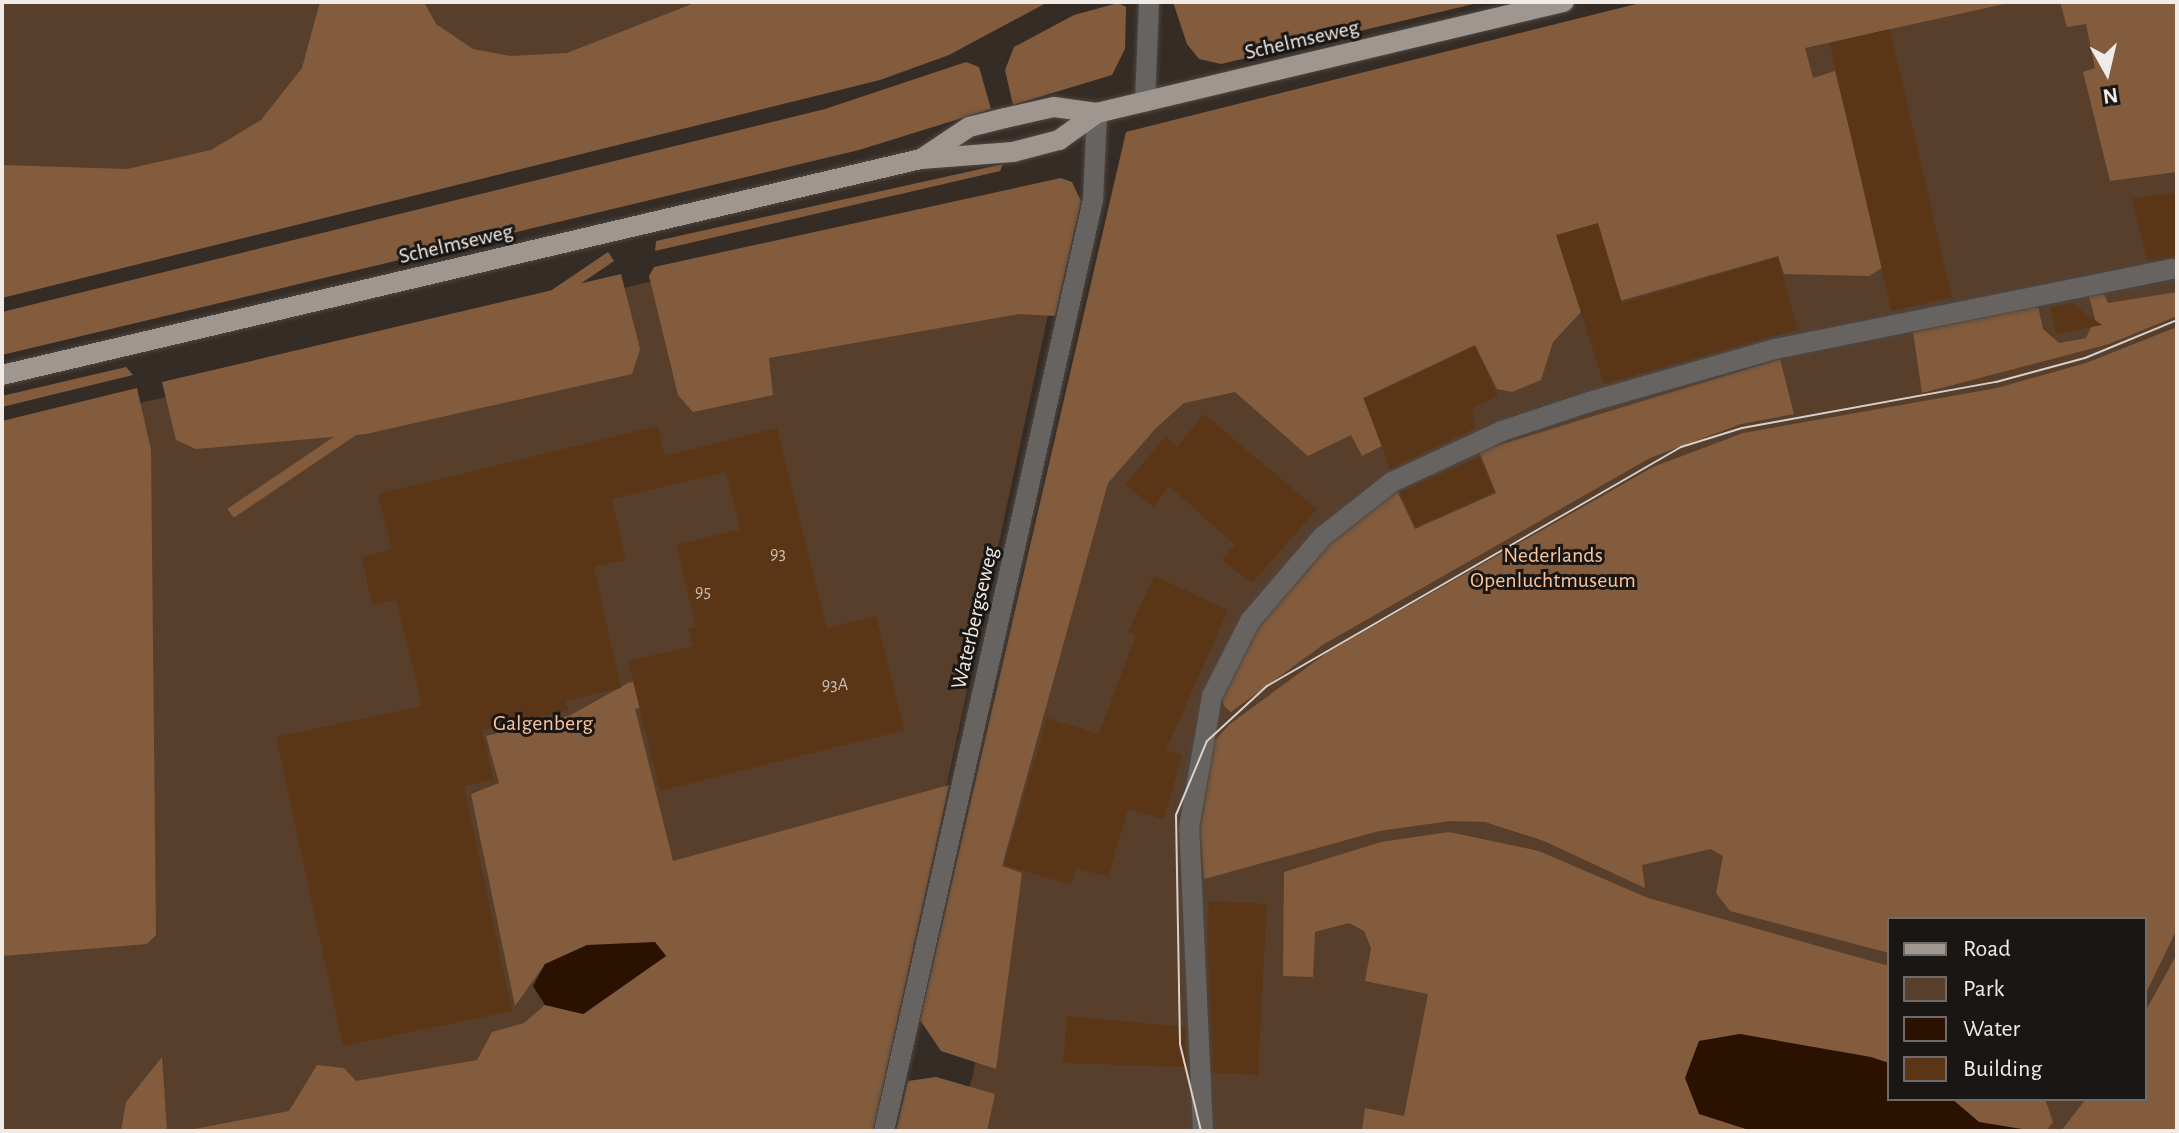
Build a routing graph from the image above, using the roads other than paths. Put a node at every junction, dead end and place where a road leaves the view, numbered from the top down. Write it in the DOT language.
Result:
graph roads {
  1 [pos="1149,2"];
  2 [pos="1564,2"];
  3 [pos="1145,102"];
  4 [pos="1097,113"];
  5 [pos="921,159"];
  6 [pos="2172,269"];
  7 [pos="2,375"];
  8 [pos="884,1131"];
  9 [pos="1203,1131"];
  1 -- 3 [label="street"];
  2 -- 3 [label="main road, Schelmseweg"];
  3 -- 4 [label="main road, Schelmseweg"];
  4 -- 5 [label="main road, Schelmseweg"];
  4 -- 5 [label="main road, Schelmseweg"];
  4 -- 8 [label="street, Waterbergseweg"];
  5 -- 7 [label="main road, Schelmseweg"];
  6 -- 9 [label="street"];
}
